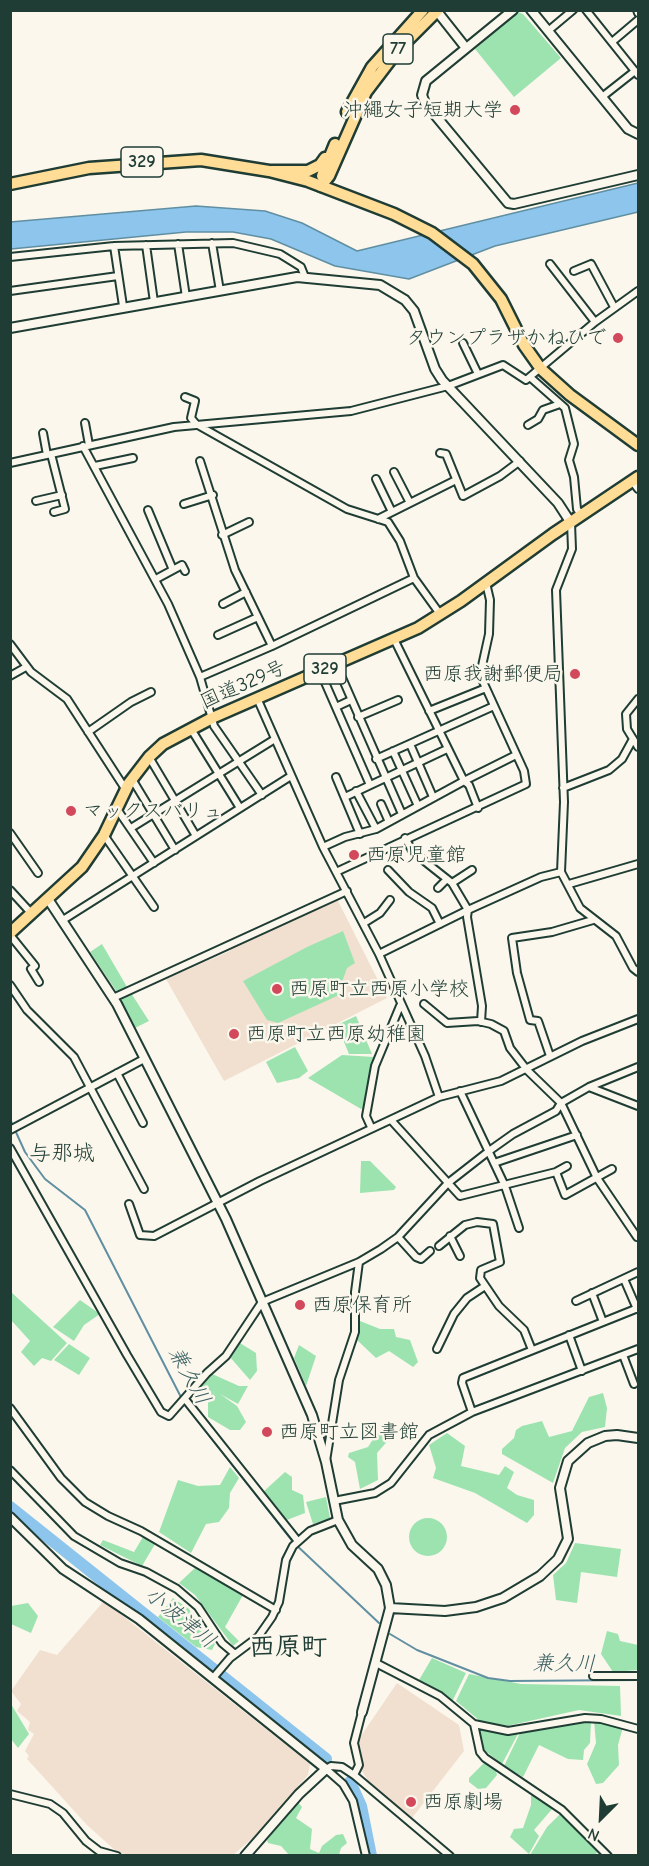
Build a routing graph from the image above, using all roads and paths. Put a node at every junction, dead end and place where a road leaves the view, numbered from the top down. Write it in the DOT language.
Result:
graph roads {
  1 [pos="423,10"];
  2 [pos="513,10"];
  3 [pos="531,10"];
  4 [pos="573,10"];
  5 [pos="586,10"];
  6 [pos="437,11"];
  7 [pos="639,20"];
  8 [pos="548,31"];
  9 [pos="612,42"];
  10 [pos="466,48"];
  11 [pos="637,73"];
  12 [pos="602,97"];
  13 [pos="639,134"];
  14 [pos="334,146"];
  15 [pos="268,171"];
  16 [pos="639,175"];
  17 [pos="10,184"];
  18 [pos="321,186"];
  19 [pos="212,243"];
  20 [pos="178,244"];
  21 [pos="146,245"];
  22 [pos="114,246"];
  23 [pos="10,257"];
  24 [pos="550,264"];
  25 [pos="574,271"];
  26 [pos="118,276"];
  27 [pos="305,277"];
  28 [pos="10,291"];
  29 [pos="220,291"];
  30 [pos="639,291"];
  31 [pos="186,297"];
  32 [pos="154,302"];
  33 [pos="123,306"];
  34 [pos="614,307"];
  35 [pos="595,322"];
  36 [pos="10,327"];
  37 [pos="463,343"];
  38 [pos="541,369"];
  39 [pos="478,374"];
  40 [pos="531,378"];
  41 [pos="448,386"];
  42 [pos="185,397"];
  43 [pos="560,404"];
  44 [pos="85,423"];
  45 [pos="196,424"];
  46 [pos="528,425"];
  47 [pos="43,433"];
  48 [pos="86,445"];
  49 [pos="639,445"];
  50 [pos="447,453"];
  51 [pos="49,454"];
  52 [pos="133,458"];
  53 [pos="200,461"];
  54 [pos="520,461"];
  55 [pos="10,463"];
  56 [pos="95,466"];
  57 [pos="394,472"];
  58 [pos="376,479"];
  59 [pos="456,480"];
  60 [pos="636,483"];
  61 [pos="62,495"];
  62 [pos="213,495"];
  63 [pos="36,501"];
  64 [pos="410,503"];
  65 [pos="184,504"];
  66 [pos="148,510"];
  67 [pos="54,512"];
  68 [pos="392,512"];
  69 [pos="581,515"];
  70 [pos="378,519"];
  71 [pos="249,522"];
  72 [pos="571,523"];
  73 [pos="222,535"];
  74 [pos="173,570"];
  75 [pos="185,571"];
  76 [pos="414,578"];
  77 [pos="156,579"];
  78 [pos="486,583"];
  79 [pos="246,592"];
  80 [pos="223,604"];
  81 [pos="440,614"];
  82 [pos="258,617"];
  83 [pos="218,635"];
  84 [pos="394,639"];
  85 [pos="10,644"];
  86 [pos="272,646"];
  87 [pos="336,664"];
  88 [pos="26,667"];
  89 [pos="320,671"];
  90 [pos="10,676"];
  91 [pos="200,677"];
  92 [pos="486,688"];
  93 [pos="151,692"];
  94 [pos="257,698"];
  95 [pos="639,699"];
  96 [pos="351,700"];
  97 [pos="398,700"];
  98 [pos="494,706"];
  99 [pos="336,707"];
  100 [pos="429,711"];
  101 [pos="358,717"];
  102 [pos="212,718"];
  103 [pos="191,728"];
  104 [pos="88,732"];
  105 [pos="438,732"];
  106 [pos="275,739"];
  107 [pos="633,739"];
  108 [pos="368,740"];
  109 [pos="410,744"];
  110 [pos="353,746"];
  111 [pos="639,747"];
  112 [pos="447,749"];
  113 [pos="393,751"];
  114 [pos="516,755"];
  115 [pos="149,757"];
  116 [pos="376,759"];
  117 [pos="241,761"];
  118 [pos="418,762"];
  119 [pos="402,770"];
  120 [pos="219,775"];
  121 [pos="291,776"];
  122 [pos="336,777"];
  123 [pos="385,778"];
  124 [pos="132,779"];
  125 [pos="464,781"];
  126 [pos="370,784"];
  127 [pos="563,788"];
  128 [pos="126,790"];
  129 [pos="356,791"];
  130 [pos="262,795"];
  131 [pos="345,797"];
  132 [pos="433,797"];
  133 [pos="177,801"];
  134 [pos="381,804"];
  135 [pos="418,806"];
  136 [pos="240,808"];
  137 [pos="478,808"];
  138 [pos="117,809"];
  139 [pos="154,814"];
  140 [pos="402,814"];
  141 [pos="388,822"];
  142 [pos="131,828"];
  143 [pos="376,829"];
  144 [pos="10,833"];
  145 [pos="104,834"];
  146 [pos="360,834"];
  147 [pos="196,836"];
  148 [pos="405,838"];
  149 [pos="323,846"];
  150 [pos="175,850"];
  151 [pos="154,863"];
  152 [pos="639,864"];
  153 [pos="388,870"];
  154 [pos="472,870"];
  155 [pos="336,872"];
  156 [pos="561,872"];
  157 [pos="38,873"];
  158 [pos="135,876"];
  159 [pos="449,881"];
  160 [pos="568,884"];
  161 [pos="438,888"];
  162 [pos="10,890"];
  163 [pos="347,891"];
  164 [pos="48,899"];
  165 [pos="390,900"];
  166 [pos="154,907"];
  167 [pos="468,910"];
  168 [pos="32,914"];
  169 [pos="63,920"];
  170 [pos="593,920"];
  171 [pos="364,922"];
  172 [pos="440,924"];
  173 [pos="10,934"];
  174 [pos="379,954"];
  175 [pos="637,969"];
  176 [pos="39,982"];
  177 [pos="10,986"];
  178 [pos="113,998"];
  179 [pos="424,1004"];
  180 [pos="400,1006"];
  181 [pos="639,1019"];
  182 [pos="481,1022"];
  183 [pos="550,1056"];
  184 [pos="144,1059"];
  185 [pos="639,1066"];
  186 [pos="527,1070"];
  187 [pos="117,1073"];
  188 [pos="90,1087"];
  189 [pos="589,1087"];
  190 [pos="460,1091"];
  191 [pos="439,1097"];
  192 [pos="561,1103"];
  193 [pos="639,1106"];
  194 [pos="391,1120"];
  195 [pos="143,1123"];
  196 [pos="371,1127"];
  197 [pos="10,1130"];
  198 [pos="577,1135"];
  199 [pos="10,1148"];
  200 [pos="489,1151"];
  201 [pos="494,1163"];
  202 [pos="567,1166"];
  203 [pos="612,1169"];
  204 [pos="556,1172"];
  205 [pos="597,1178"];
  206 [pos="448,1183"];
  207 [pos="505,1186"];
  208 [pos="144,1189"];
  209 [pos="217,1203"];
  210 [pos="129,1204"];
  211 [pos="519,1228"];
  212 [pos="450,1236"];
  213 [pos="398,1237"];
  214 [pos="637,1237"];
  215 [pos="439,1246"];
  216 [pos="430,1251"];
  217 [pos="460,1256"];
  218 [pos="359,1262"];
  219 [pos="639,1272"];
  220 [pos="624,1279"];
  221 [pos="485,1286"];
  222 [pos="592,1293"];
  223 [pos="576,1301"];
  224 [pos="262,1302"];
  225 [pos="638,1309"];
  226 [pos="603,1322"];
  227 [pos="568,1335"];
  228 [pos="437,1349"];
  229 [pos="639,1349"];
  230 [pos="532,1350"];
  231 [pos="623,1355"];
  232 [pos="582,1371"];
  233 [pos="633,1384"];
  234 [pos="182,1401"];
  235 [pos="10,1408"];
  236 [pos="472,1412"];
  237 [pos="639,1438"];
  238 [pos="326,1462"];
  239 [pos="10,1470"];
  240 [pos="334,1501"];
  241 [pos="10,1517"];
  242 [pos="338,1520"];
  243 [pos="295,1543"];
  244 [pos="390,1608"];
  245 [pos="276,1610"];
  246 [pos="233,1656"];
  247 [pos="376,1663"];
  248 [pos="593,1676"];
  249 [pos="639,1676"];
  250 [pos="214,1677"];
  251 [pos="362,1712"];
  252 [pos="474,1724"];
  253 [pos="639,1729"];
  254 [pos="326,1769"];
  255 [pos="354,1775"];
  256 [pos="362,1783"];
  257 [pos="362,1791"];
  258 [pos="10,1794"];
  259 [pos="117,1856"];
  260 [pos="245,1856"];
  261 [pos="366,1856"];
  262 [pos="450,1856"];
  263 [pos="608,1856"];
  1 -- 14 [label="main road, 77"];
  2 -- 10 [label="street"];
  3 -- 8 [label="street"];
  4 -- 8 [label="street"];
  5 -- 9 [label="street"];
  6 -- 10 [label="street"];
  6 -- 18 [label="main road, 77"];
  7 -- 9 [label="street"];
  8 -- 12 [label="street"];
  9 -- 11 [label="street"];
  10 -- 16 [label="street"];
  11 -- 12 [label="street"];
  12 -- 13 [label="street"];
  14 -- 15 [label="main road"];
  14 -- 18 [label="main road, 77"];
  15 -- 17 [label="main road, 329"];
  15 -- 18 [label="main road, 329"];
  18 -- 38 [label="main road, 329"];
  19 -- 20 [label="street"];
  19 -- 27 [label="street"];
  19 -- 29 [label="street"];
  20 -- 21 [label="street"];
  20 -- 31 [label="street"];
  21 -- 22 [label="street"];
  21 -- 32 [label="street"];
  22 -- 23 [label="street"];
  22 -- 26 [label="street"];
  24 -- 35 [label="street"];
  25 -- 34 [label="street"];
  26 -- 28 [label="street"];
  26 -- 33 [label="street"];
  27 -- 29 [label="street"];
  27 -- 41 [label="street"];
  29 -- 31 [label="street"];
  30 -- 34 [label="street"];
  31 -- 32 [label="street"];
  32 -- 33 [label="street"];
  33 -- 36 [label="street"];
  34 -- 35 [label="street"];
  35 -- 38 [label="street"];
  37 -- 39 [label="street"];
  38 -- 40 [label="street"];
  38 -- 49 [label="main road, 329"];
  39 -- 40 [label="street"];
  39 -- 41 [label="street"];
  40 -- 43 [label="street"];
  41 -- 45 [label="street"];
  41 -- 54 [label="street"];
  42 -- 45 [label="street"];
  43 -- 46 [label="street"];
  43 -- 69 [label="street"];
  44 -- 48 [label="street"];
  45 -- 48 [label="street"];
  45 -- 70 [label="street"];
  47 -- 51 [label="street"];
  48 -- 51 [label="street"];
  48 -- 56 [label="street"];
  50 -- 59 [label="street"];
  51 -- 55 [label="street"];
  51 -- 61 [label="street"];
  52 -- 56 [label="street"];
  53 -- 62 [label="street"];
  54 -- 59 [label="street"];
  54 -- 72 [label="street"];
  56 -- 77 [label="street"];
  57 -- 64 [label="street"];
  58 -- 68 [label="street"];
  59 -- 64 [label="street"];
  60 -- 69 [label="main road, 国道329号 / 329"];
  61 -- 63 [label="street"];
  61 -- 67 [label="street"];
  62 -- 65 [label="street"];
  62 -- 73 [label="street"];
  64 -- 68 [label="street"];
  66 -- 74 [label="street"];
  68 -- 70 [label="street"];
  69 -- 72 [label="main road, 国道329号 / 329"];
  70 -- 76 [label="street"];
  71 -- 73 [label="street"];
  72 -- 78 [label="main road, 国道329号 / 329"];
  72 -- 127 [label="street"];
  73 -- 79 [label="street"];
  74 -- 75 [label="street"];
  74 -- 77 [label="street"];
  76 -- 81 [label="street"];
  76 -- 86 [label="street"];
  77 -- 91 [label="street"];
  78 -- 81 [label="main road, 国道329号 / 329"];
  78 -- 92 [label="street"];
  79 -- 80 [label="street"];
  79 -- 82 [label="street"];
  81 -- 84 [label="main road, 国道329号 / 329"];
  82 -- 83 [label="street"];
  82 -- 86 [label="street"];
  84 -- 87 [label="main road, 国道329号 / 329"];
  84 -- 100 [label="street"];
  85 -- 88 [label="street"];
  86 -- 91 [label="street"];
  87 -- 89 [label="main road, 国道329号 / 329"];
  87 -- 96 [label="street"];
  88 -- 90 [label="street"];
  88 -- 104 [label="street"];
  89 -- 94 [label="main road, 国道329号 / 329"];
  89 -- 99 [label="street"];
  91 -- 102 [label="street"];
  92 -- 98 [label="street"];
  92 -- 100 [label="street"];
  93 -- 104 [label="street"];
  94 -- 102 [label="main road, 国道329号 / 329"];
  94 -- 106 [label="street"];
  95 -- 107 [label="street"];
  96 -- 99 [label="street"];
  96 -- 101 [label="street"];
  97 -- 101 [label="street"];
  98 -- 105 [label="street"];
  98 -- 114 [label="street"];
  99 -- 110 [label="street"];
  100 -- 105 [label="street"];
  101 -- 108 [label="street"];
  102 -- 103 [label="main road, 国道329号 / 329"];
  102 -- 117 [label="street"];
  103 -- 115 [label="main road, 国道329号 / 329"];
  103 -- 120 [label="street"];
  104 -- 128 [label="street"];
  105 -- 109 [label="street"];
  105 -- 112 [label="street"];
  106 -- 117 [label="street"];
  106 -- 121 [label="street"];
  107 -- 111 [label="street"];
  107 -- 127 [label="street"];
  108 -- 110 [label="street"];
  108 -- 116 [label="street"];
  109 -- 113 [label="street"];
  109 -- 118 [label="street"];
  110 -- 126 [label="street"];
  112 -- 118 [label="street"];
  112 -- 125 [label="street"];
  113 -- 116 [label="street"];
  113 -- 119 [label="street"];
  114 -- 125 [label="street"];
  114 -- 137 [label="street"];
  115 -- 124 [label="main road, 国道329号 / 329"];
  115 -- 133 [label="street"];
  116 -- 123 [label="street"];
  117 -- 120 [label="street"];
  117 -- 130 [label="street"];
  118 -- 119 [label="street"];
  118 -- 132 [label="street"];
  119 -- 123 [label="street"];
  119 -- 135 [label="street"];
  120 -- 133 [label="street"];
  120 -- 136 [label="street"];
  121 -- 130 [label="street"];
  121 -- 149 [label="street"];
  122 -- 131 [label="street"];
  123 -- 126 [label="street"];
  123 -- 140 [label="street"];
  124 -- 128 [label="main road, 国道329号 / 329"];
  124 -- 139 [label="street"];
  125 -- 132 [label="street"];
  125 -- 137 [label="street"];
  126 -- 129 [label="street"];
  127 -- 156 [label="street"];
  128 -- 138 [label="main road, 国道329号 / 329"];
  129 -- 131 [label="street"];
  129 -- 143 [label="street"];
  130 -- 136 [label="street"];
  131 -- 146 [label="street"];
  132 -- 135 [label="street"];
  133 -- 139 [label="street"];
  133 -- 147 [label="street"];
  134 -- 141 [label="street"];
  135 -- 140 [label="street"];
  136 -- 147 [label="street"];
  137 -- 148 [label="street"];
  138 -- 142 [label="street"];
  138 -- 145 [label="main road, 国道329号 / 329"];
  139 -- 142 [label="street"];
  139 -- 150 [label="street"];
  140 -- 141 [label="street"];
  141 -- 143 [label="street"];
  142 -- 151 [label="street"];
  143 -- 146 [label="street"];
  144 -- 157 [label="street"];
  145 -- 158 [label="street"];
  145 -- 164 [label="main road, 国道329号 / 329"];
  146 -- 149 [label="street"];
  147 -- 150 [label="street"];
  148 -- 155 [label="street"];
  148 -- 159 [label="street"];
  149 -- 155 [label="street"];
  150 -- 151 [label="street"];
  151 -- 158 [label="street"];
  152 -- 160 [label="street"];
  153 -- 172 [label="street"];
  154 -- 159 [label="street"];
  155 -- 163 [label="street"];
  156 -- 160 [label="street"];
  156 -- 167 [label="street"];
  158 -- 166 [label="street"];
  158 -- 169 [label="street"];
  159 -- 161 [label="street"];
  159 -- 167 [label="street"];
  160 -- 170 [label="street"];
  162 -- 168 [label="street"];
  163 -- 171 [label="street"];
  163 -- 178 [label="street"];
  164 -- 168 [label="main road, 国道329号 / 329"];
  164 -- 169 [label="street"];
  165 -- 171 [label="street"];
  167 -- 172 [label="street"];
  167 -- 182 [label="street"];
  168 -- 173 [label="main road, 国道329号 / 329"];
  169 -- 178 [label="street"];
  170 -- 175 [label="street"];
  170 -- 183 [label="street"];
  171 -- 174 [label="street"];
  172 -- 174 [label="street"];
  173 -- 176 [label="street"];
  174 -- 180 [label="street"];
  177 -- 188 [label="street"];
  178 -- 184 [label="street"];
  179 -- 182 [label="street"];
  180 -- 191 [label="street"];
  180 -- 196 [label="street"];
  181 -- 183 [label="street"];
  182 -- 186 [label="street"];
  183 -- 186 [label="street"];
  184 -- 187 [label="street"];
  184 -- 209 [label="street"];
  185 -- 189 [label="street"];
  186 -- 190 [label="street"];
  186 -- 192 [label="street"];
  187 -- 188 [label="street"];
  187 -- 195 [label="street"];
  188 -- 197 [label="street"];
  188 -- 208 [label="street"];
  189 -- 192 [label="street"];
  189 -- 193 [label="street"];
  190 -- 191 [label="street"];
  190 -- 200 [label="street"];
  191 -- 194 [label="street"];
  192 -- 198 [label="street"];
  192 -- 200 [label="street"];
  194 -- 196 [label="street"];
  194 -- 206 [label="street"];
  196 -- 209 [label="street"];
  198 -- 201 [label="street"];
  198 -- 205 [label="street"];
  199 -- 234 [label="street"];
  200 -- 201 [label="street"];
  200 -- 206 [label="street"];
  201 -- 207 [label="street"];
  202 -- 204 [label="street"];
  203 -- 205 [label="street"];
  204 -- 205 [label="street"];
  204 -- 207 [label="street"];
  205 -- 214 [label="street"];
  206 -- 207 [label="street"];
  206 -- 213 [label="street"];
  207 -- 211 [label="street"];
  209 -- 210 [label="street"];
  209 -- 224 [label="street"];
  212 -- 215 [label="street"];
  212 -- 217 [label="street"];
  212 -- 221 [label="street"];
  213 -- 216 [label="street"];
  213 -- 218 [label="street"];
  218 -- 224 [label="street"];
  218 -- 238 [label="street"];
  219 -- 220 [label="street"];
  220 -- 222 [label="street"];
  220 -- 225 [label="street"];
  221 -- 228 [label="street"];
  221 -- 230 [label="street"];
  222 -- 223 [label="street"];
  222 -- 226 [label="street"];
  224 -- 234 [label="street"];
  224 -- 238 [label="street"];
  225 -- 226 [label="street"];
  226 -- 227 [label="street"];
  227 -- 230 [label="street"];
  227 -- 232 [label="street"];
  229 -- 231 [label="street"];
  230 -- 236 [label="street"];
  231 -- 232 [label="street"];
  231 -- 233 [label="street"];
  232 -- 236 [label="street"];
  234 -- 243 [label="street"];
  235 -- 245 [label="street"];
  236 -- 240 [label="street"];
  237 -- 244 [label="street"];
  238 -- 240 [label="street"];
  239 -- 246 [label="street"];
  240 -- 242 [label="street"];
  241 -- 250 [label="street"];
  242 -- 243 [label="street"];
  242 -- 244 [label="street"];
  243 -- 245 [label="street"];
  244 -- 247 [label="street"];
  245 -- 246 [label="street"];
  246 -- 250 [label="street"];
  247 -- 251 [label="street"];
  247 -- 252 [label="street"];
  248 -- 249 [label="street"];
  250 -- 254 [label="street"];
  251 -- 255 [label="street"];
  252 -- 253 [label="street"];
  252 -- 263 [label="street"];
  254 -- 255 [label="street"];
  254 -- 260 [label="street"];
  254 -- 261 [label="street"];
  255 -- 256 [label="street"];
  256 -- 257 [label="street"];
  256 -- 262 [label="street"];
  258 -- 259 [label="street"];
}
